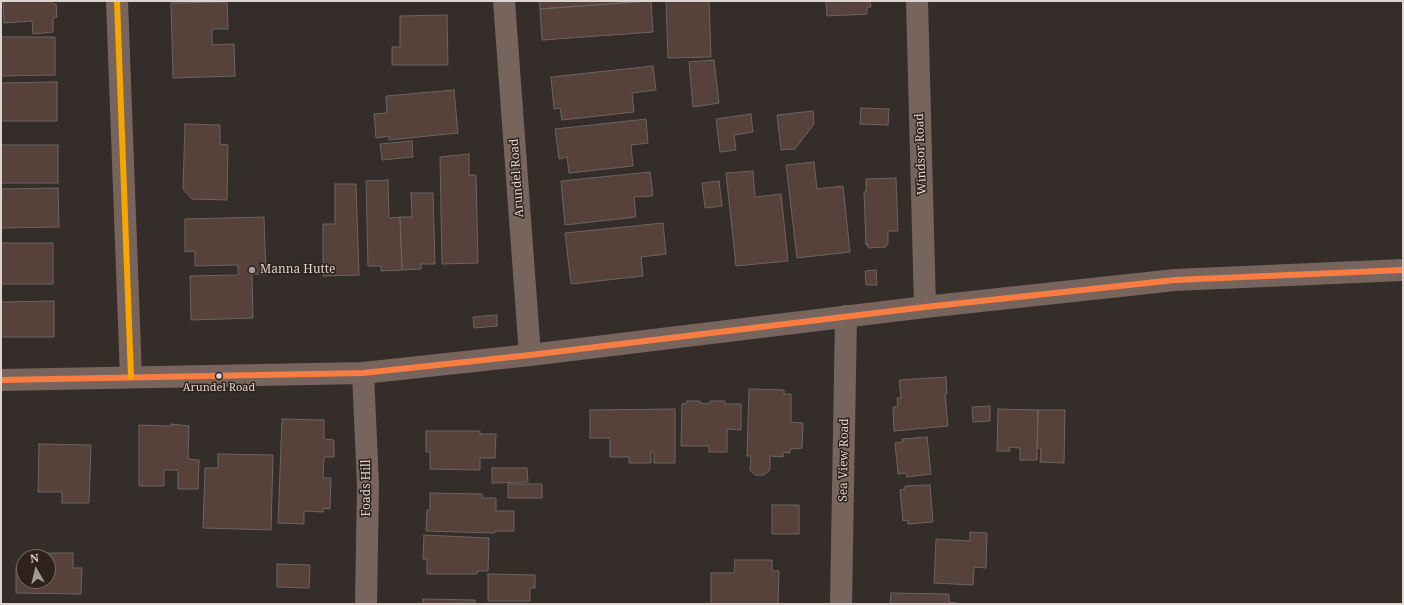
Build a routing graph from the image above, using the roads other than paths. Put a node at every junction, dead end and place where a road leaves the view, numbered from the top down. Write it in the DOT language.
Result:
graph roads {
  1 [pos="117,1"];
  2 [pos="504,1"];
  3 [pos="917,1"];
  4 [pos="1403,270"];
  5 [pos="925,306"];
  6 [pos="846,316"];
  7 [pos="530,355"];
  8 [pos="364,372"];
  9 [pos="131,377"];
  10 [pos="1,380"];
  11 [pos="366,604"];
  12 [pos="841,604"];
  1 -- 9 [label="street"];
  2 -- 7 [label="street, Arundel Road"];
  3 -- 5 [label="street, Windsor Road"];
  4 -- 5 [label="street"];
  5 -- 6 [label="street"];
  6 -- 7 [label="street"];
  6 -- 12 [label="street, Sea View Road"];
  7 -- 8 [label="street"];
  8 -- 9 [label="street"];
  8 -- 11 [label="street, Foads Hill"];
  9 -- 10 [label="street"];
}
